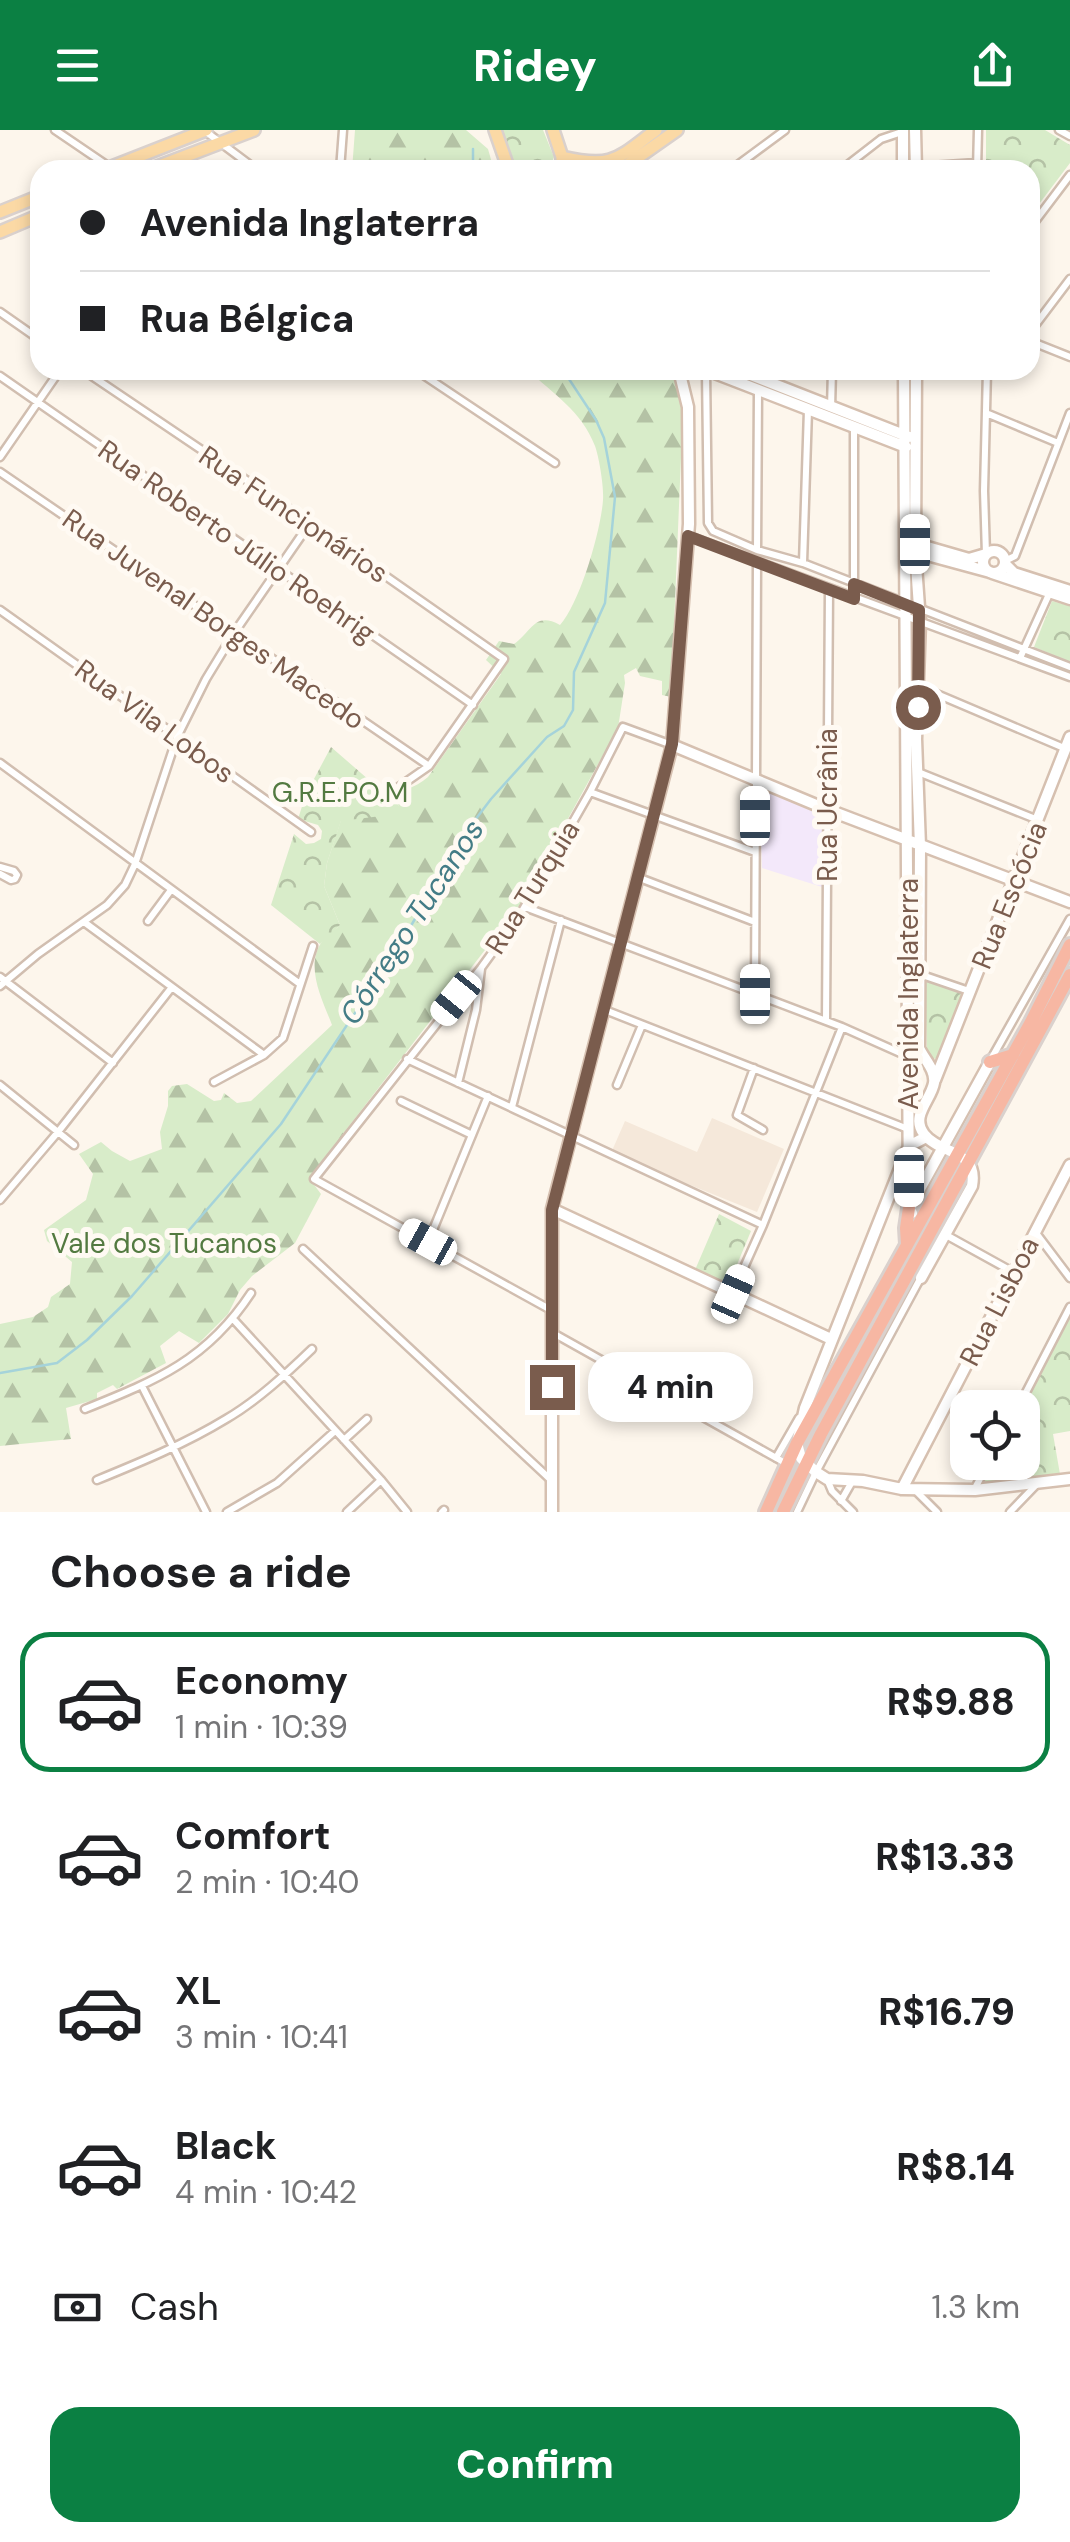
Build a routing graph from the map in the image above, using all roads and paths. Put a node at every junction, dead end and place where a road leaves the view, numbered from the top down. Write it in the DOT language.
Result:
graph roads {
  1 [pos="56,130"];
  2 [pos="205,130"];
  3 [pos="254,130"];
  4 [pos="343,130"];
  5 [pos="553,130"];
  6 [pos="656,130"];
  7 [pos="676,130"];
  8 [pos="785,130"];
  9 [pos="907,130"];
  10 [pos="978,130"];
  11 [pos="1059,130"];
  12 [pos="494,132"];
  13 [pos="1070,136"];
  14 [pos="219,142"];
  15 [pos="98,160"];
  16 [pos="132,160"];
  17 [pos="174,160"];
  18 [pos="244,160"];
  19 [pos="341,160"];
  20 [pos="505,160"];
  21 [pos="561,160"];
  22 [pos="615,160"];
  23 [pos="641,160"];
  24 [pos="744,160"];
  25 [pos="854,160"];
  26 [pos="909,160"];
  27 [pos="977,160"];
  28 [pos="1070,175"];
  29 [pos="30,200"];
  30 [pos="0,212"];
  31 [pos="1040,215"];
  32 [pos="30,219"];
  33 [pos="2,228"];
  34 [pos="1070,279"];
  35 [pos="0,312"];
  36 [pos="1040,319"];
  37 [pos="30,333"];
  38 [pos="1040,346"];
  39 [pos="1070,357"];
  40 [pos="0,376"];
  41 [pos="53,380"];
  42 [pos="98,380"];
  43 [pos="431,380"];
  44 [pos="682,380"];
  45 [pos="707,380"];
  46 [pos="758,380"];
  47 [pos="760,380"];
  48 [pos="761,380"];
  49 [pos="832,380"];
  50 [pos="905,380"];
  51 [pos="915,380"];
  52 [pos="987,380"];
  53 [pos="38,402"];
  54 [pos="832,408"];
  55 [pos="808,410"];
  56 [pos="986,413"];
  57 [pos="1070,414"];
  58 [pos="854,428"];
  59 [pos="909,442"];
  60 [pos="1058,443"];
  61 [pos="0,456"];
  62 [pos="555,462"];
  63 [pos="0,472"];
  64 [pos="310,524"];
  65 [pos="688,536"];
  66 [pos="910,546"];
  67 [pos="757,550"];
  68 [pos="986,554"];
  69 [pos="757,562"];
  70 [pos="1005,563"];
  71 [pos="803,564"];
  72 [pos="278,570"];
  73 [pos="991,572"];
  74 [pos="1070,576"];
  75 [pos="854,584"];
  76 [pos="830,589"];
  77 [pos="1050,592"];
  78 [pos="1068,593"];
  79 [pos="854,599"];
  80 [pos="0,610"];
  81 [pos="906,611"];
  82 [pos="920,615"];
  83 [pos="234,633"];
  84 [pos="1024,649"];
  85 [pos="1020,658"];
  86 [pos="1070,666"];
  87 [pos="1070,676"];
  88 [pos="918,686"];
  89 [pos="473,705"];
  90 [pos="912,734"];
  91 [pos="177,737"];
  92 [pos="1068,743"];
  93 [pos="672,744"];
  94 [pos="0,763"];
  95 [pos="428,766"];
  96 [pos="916,772"];
  97 [pos="756,781"];
  98 [pos="392,792"];
  99 [pos="590,792"];
  100 [pos="826,809"];
  101 [pos="653,814"];
  102 [pos="1038,820"];
  103 [pos="311,832"];
  104 [pos="908,840"];
  105 [pos="920,846"];
  106 [pos="755,852"];
  107 [pos="135,864"];
  108 [pos="637,877"];
  109 [pos="1014,882"];
  110 [pos="171,890"];
  111 [pos="1070,902"];
  112 [pos="525,906"];
  113 [pos="1070,918"];
  114 [pos="561,920"];
  115 [pos="148,921"];
  116 [pos="84,922"];
  117 [pos="755,922"];
  118 [pos="620,943"];
  119 [pos="1070,945"];
  120 [pos="313,946"];
  121 [pos="481,968"];
  122 [pos="914,974"];
  123 [pos="1070,975"];
  124 [pos="2,981"];
  125 [pos="300,984"];
  126 [pos="172,987"];
  127 [pos="970,991"];
  128 [pos="755,994"];
  129 [pos="604,1010"];
  130 [pos="826,1021"];
  131 [pos="642,1024"];
  132 [pos="842,1027"];
  133 [pos="920,1051"];
  134 [pos="946,1054"];
  135 [pos="264,1055"];
  136 [pos="1012,1055"];
  137 [pos="907,1056"];
  138 [pos="407,1060"];
  139 [pos="990,1062"];
  140 [pos="112,1063"];
  141 [pos="930,1066"];
  142 [pos="754,1068"];
  143 [pos="214,1082"];
  144 [pos="458,1082"];
  145 [pos="934,1083"];
  146 [pos="0,1085"];
  147 [pos="616,1085"];
  148 [pos="815,1092"];
  149 [pos="488,1096"];
  150 [pos="401,1101"];
  151 [pos="512,1108"];
  152 [pos="908,1129"];
  153 [pos="763,1130"];
  154 [pos="58,1132"];
  155 [pos="472,1135"];
  156 [pos="571,1136"];
  157 [pos="926,1137"];
  158 [pos="74,1144"];
  159 [pos="909,1146"];
  160 [pos="943,1147"];
  161 [pos="963,1159"];
  162 [pos="1068,1175"];
  163 [pos="0,1200"];
  164 [pos="909,1208"];
  165 [pos="552,1210"];
  166 [pos="920,1220"];
  167 [pos="763,1225"];
  168 [pos="939,1231"];
  169 [pos="1035,1232"];
  170 [pos="428,1242"];
  171 [pos="907,1244"];
  172 [pos="303,1249"];
  173 [pos="1014,1272"];
  174 [pos="920,1278"];
  175 [pos="1070,1278"];
  176 [pos="901,1288"];
  177 [pos="251,1293"];
  178 [pos="733,1294"];
  179 [pos="1070,1307"];
  180 [pos="552,1310"];
  181 [pos="234,1320"];
  182 [pos="552,1332"];
  183 [pos="831,1339"];
  184 [pos="312,1349"];
  185 [pos="284,1374"];
  186 [pos="142,1386"];
  187 [pos="1027,1390"];
  188 [pos="805,1408"];
  189 [pos="86,1409"];
  190 [pos="367,1419"];
  191 [pos="335,1431"];
  192 [pos="344,1440"];
  193 [pos="798,1442"];
  194 [pos="174,1449"];
  195 [pos="782,1461"];
  196 [pos="816,1472"];
  197 [pos="1070,1478"];
  198 [pos="97,1480"];
  199 [pos="381,1480"];
  200 [pos="853,1480"];
  201 [pos="980,1480"];
  202 [pos="552,1481"];
  203 [pos="1037,1483"];
  204 [pos="907,1489"];
  205 [pos="975,1490"];
  206 [pos="841,1501"];
  207 [pos="206,1512"];
  208 [pos="227,1512"];
  209 [pos="346,1512"];
  210 [pos="407,1512"];
  211 [pos="552,1512"];
  212 [pos="766,1512"];
  213 [pos="783,1512"];
  214 [pos="797,1512"];
  215 [pos="853,1512"];
  216 [pos="937,1512"];
  217 [pos="1010,1512"];
  1 -- 15 [label="street"];
  2 -- 14 [label="street"];
  2 -- 16 [label="main road"];
  3 -- 14 [label="main road"];
  4 -- 19 [label="street"];
  5 -- 21 [label="main road"];
  6 -- 22 [label="main road"];
  7 -- 23 [label="main road"];
  8 -- 24 [label="street"];
  9 -- 25 [label="street"];
  9 -- 26 [label="street"];
  10 -- 27 [label="street"];
  11 -- 13 [label="street"];
  12 -- 20 [label="main road"];
  14 -- 17 [label="main road"];
  14 -- 18 [label="street"];
  28 -- 31 [label="street"];
  29 -- 30 [label="main road"];
  32 -- 33 [label="main road"];
  34 -- 36 [label="street"];
  35 -- 37 [label="street"];
  38 -- 39 [label="street"];
  40 -- 53 [label="street, Rua Roberto Júlio Roehrig"];
  41 -- 53 [label="street"];
  42 -- 64 [label="street, Rua Funcionários"];
  43 -- 62 [label="street"];
  44 -- 65 [label="street"];
  45 -- 67 [label="street"];
  46 -- 67 [label="street"];
  47 -- 55 [label="street"];
  48 -- 54 [label="street"];
  49 -- 54 [label="street"];
  50 -- 59 [label="street, Avenida Inglaterra"];
  51 -- 59 [label="street, Avenida Inglaterra"];
  52 -- 56 [label="street"];
  53 -- 61 [label="street"];
  53 -- 72 [label="street, Rua Roberto Júlio Roehrig"];
  54 -- 59 [label="street"];
  55 -- 58 [label="street"];
  55 -- 71 [label="street"];
  56 -- 60 [label="street"];
  56 -- 68 [label="street"];
  57 -- 60 [label="street"];
  58 -- 59 [label="street"];
  58 -- 75 [label="street"];
  59 -- 66 [label="street, Avenida Inglaterra"];
  60 -- 70 [label="street"];
  63 -- 83 [label="street, Rua Juvenal Borges Macedo"];
  64 -- 72 [label="street"];
  64 -- 89 [label="street, Rua Funcionários"];
  65 -- 69 [label="street"];
  65 -- 93 [label="street"];
  66 -- 68 [label="street"];
  66 -- 73 [label="street"];
  66 -- 81 [label="street, Avenida Inglaterra"];
  66 -- 82 [label="street, Avenida Inglaterra"];
  67 -- 71 [label="street"];
  68 -- 70 [label="street"];
  68 -- 73 [label="street"];
  69 -- 76 [label="street"];
  69 -- 97 [label="street"];
  70 -- 73 [label="street"];
  70 -- 78 [label="street"];
  71 -- 75 [label="street"];
  72 -- 83 [label="street"];
  72 -- 89 [label="street, Rua Roberto Júlio Roehrig"];
  73 -- 77 [label="street"];
  74 -- 78 [label="street"];
  75 -- 79 [label="street"];
  75 -- 81 [label="street"];
  76 -- 79 [label="street"];
  76 -- 100 [label="street, Rua Ucrânia"];
  77 -- 78 [label="street"];
  77 -- 84 [label="street"];
  79 -- 81 [label="street"];
  80 -- 91 [label="street, Rua Vila Lobos"];
  81 -- 82 [label="street"];
  81 -- 90 [label="street, Avenida Inglaterra"];
  82 -- 84 [label="street"];
  82 -- 85 [label="street"];
  82 -- 88 [label="street, Avenida Inglaterra"];
  83 -- 91 [label="street"];
  83 -- 95 [label="street, Rua Juvenal Borges Macedo"];
  84 -- 85 [label="street"];
  84 -- 86 [label="street"];
  85 -- 87 [label="street"];
  88 -- 90 [label="street, Avenida Inglaterra"];
  88 -- 92 [label="street"];
  89 -- 95 [label="street"];
  90 -- 96 [label="street, Avenida Inglaterra"];
  90 -- 104 [label="street, Avenida Inglaterra"];
  91 -- 103 [label="street, Rua Vila Lobos"];
  91 -- 107 [label="street"];
  92 -- 102 [label="street, Rua Escócia"];
  93 -- 97 [label="street"];
  93 -- 99 [label="street, Rua Turquia"];
  93 -- 101 [label="street"];
  94 -- 107 [label="street"];
  95 -- 98 [label="street"];
  96 -- 102 [label="street"];
  96 -- 105 [label="street, Avenida Inglaterra"];
  97 -- 100 [label="street"];
  97 -- 106 [label="street"];
  99 -- 101 [label="street"];
  99 -- 112 [label="street, Rua Turquia"];
  100 -- 104 [label="street"];
  100 -- 130 [label="street, Rua Ucrânia"];
  101 -- 106 [label="street"];
  101 -- 108 [label="street"];
  102 -- 109 [label="street, Rua Escócia"];
  104 -- 105 [label="street"];
  104 -- 122 [label="street, Avenida Inglaterra"];
  105 -- 109 [label="street"];
  105 -- 122 [label="street, Avenida Inglaterra"];
  106 -- 117 [label="street"];
  107 -- 110 [label="street"];
  107 -- 116 [label="street"];
  108 -- 117 [label="street"];
  108 -- 118 [label="street"];
  109 -- 111 [label="street"];
  109 -- 127 [label="street, Rua Escócia"];
  110 -- 115 [label="street"];
  110 -- 125 [label="street"];
  112 -- 114 [label="street"];
  112 -- 121 [label="street, Rua Turquia"];
  113 -- 139 [label="street"];
  114 -- 118 [label="street"];
  114 -- 151 [label="street"];
  116 -- 124 [label="street"];
  116 -- 126 [label="street"];
  117 -- 128 [label="street"];
  118 -- 128 [label="street"];
  118 -- 129 [label="street"];
  119 -- 136 [label="highway"];
  120 -- 125 [label="street"];
  121 -- 138 [label="street, Rua Turquia"];
  121 -- 144 [label="street"];
  122 -- 127 [label="street"];
  122 -- 133 [label="street, Avenida Inglaterra"];
  122 -- 137 [label="street, Avenida Inglaterra"];
  123 -- 161 [label="highway"];
  124 -- 140 [label="street"];
  125 -- 135 [label="street"];
  126 -- 135 [label="street"];
  126 -- 140 [label="street"];
  127 -- 134 [label="street, Rua Escócia"];
  128 -- 130 [label="street"];
  129 -- 131 [label="street"];
  129 -- 156 [label="street"];
  130 -- 132 [label="street"];
  131 -- 142 [label="street"];
  131 -- 147 [label="street"];
  132 -- 137 [label="street"];
  132 -- 148 [label="street"];
  133 -- 137 [label="street"];
  133 -- 141 [label="street, Avenida Inglaterra"];
  134 -- 141 [label="street"];
  134 -- 145 [label="street, Rua Escócia"];
  135 -- 143 [label="street"];
  136 -- 139 [label="highway"];
  136 -- 161 [label="highway"];
  137 -- 152 [label="street, Avenida Inglaterra"];
  138 -- 144 [label="street"];
  138 -- 170 [label="street, Rua Turquia"];
  139 -- 160 [label="street"];
  140 -- 154 [label="street"];
  141 -- 145 [label="street, Avenida Inglaterra"];
  142 -- 148 [label="street"];
  142 -- 153 [label="street"];
  144 -- 149 [label="street"];
  145 -- 157 [label="street, Avenida Inglaterra"];
  146 -- 154 [label="street"];
  148 -- 152 [label="street"];
  148 -- 167 [label="street"];
  149 -- 151 [label="street"];
  149 -- 155 [label="street"];
  150 -- 155 [label="street"];
  151 -- 156 [label="street"];
  152 -- 159 [label="street, Avenida Inglaterra"];
  154 -- 158 [label="street"];
  154 -- 163 [label="street"];
  155 -- 170 [label="street"];
  156 -- 165 [label="street"];
  156 -- 167 [label="street"];
  157 -- 159 [label="street"];
  157 -- 160 [label="street, Avenida Inglaterra"];
  159 -- 164 [label="street, Avenida Inglaterra"];
  159 -- 183 [label="street"];
  160 -- 161 [label="street, Avenida Inglaterra"];
  160 -- 164 [label="street"];
  161 -- 166 [label="highway"];
  161 -- 168 [label="highway"];
  162 -- 169 [label="street, Rua Lisboa"];
  164 -- 166 [label="street"];
  164 -- 171 [label="highway"];
  165 -- 178 [label="street"];
  165 -- 180 [label="street"];
  166 -- 168 [label="street"];
  166 -- 171 [label="highway"];
  167 -- 178 [label="street"];
  168 -- 173 [label="street"];
  168 -- 174 [label="street"];
  168 -- 176 [label="highway"];
  169 -- 173 [label="street, Rua Lisboa"];
  169 -- 175 [label="street"];
  170 -- 180 [label="street"];
  171 -- 193 [label="highway"];
  172 -- 202 [label="street"];
  173 -- 204 [label="street, Rua Lisboa"];
  174 -- 176 [label="highway"];
  174 -- 196 [label="street"];
  176 -- 196 [label="highway"];
  177 -- 181 [label="street"];
  178 -- 183 [label="street"];
  179 -- 187 [label="street"];
  180 -- 182 [label="street"];
  181 -- 185 [label="street"];
  181 -- 186 [label="street"];
  182 -- 195 [label="street"];
  182 -- 202 [label="street"];
  183 -- 188 [label="street"];
  184 -- 185 [label="street"];
  185 -- 191 [label="street"];
  185 -- 194 [label="street"];
  186 -- 189 [label="street"];
  186 -- 194 [label="street"];
  188 -- 193 [label="street"];
  188 -- 195 [label="street"];
  190 -- 192 [label="street"];
  191 -- 192 [label="street"];
  191 -- 208 [label="street"];
  192 -- 199 [label="street"];
  193 -- 195 [label="highway"];
  193 -- 196 [label="street"];
  194 -- 198 [label="street"];
  194 -- 207 [label="street"];
  195 -- 212 [label="highway"];
  196 -- 200 [label="street"];
  196 -- 206 [label="street"];
  196 -- 213 [label="highway"];
  196 -- 214 [label="street"];
  197 -- 203 [label="street"];
  199 -- 209 [label="street"];
  199 -- 210 [label="street"];
  200 -- 204 [label="street"];
  200 -- 206 [label="street"];
  201 -- 205 [label="street"];
  202 -- 211 [label="street"];
  203 -- 205 [label="street"];
  203 -- 217 [label="street"];
  204 -- 205 [label="street"];
  204 -- 216 [label="street"];
  206 -- 215 [label="street"];
}
